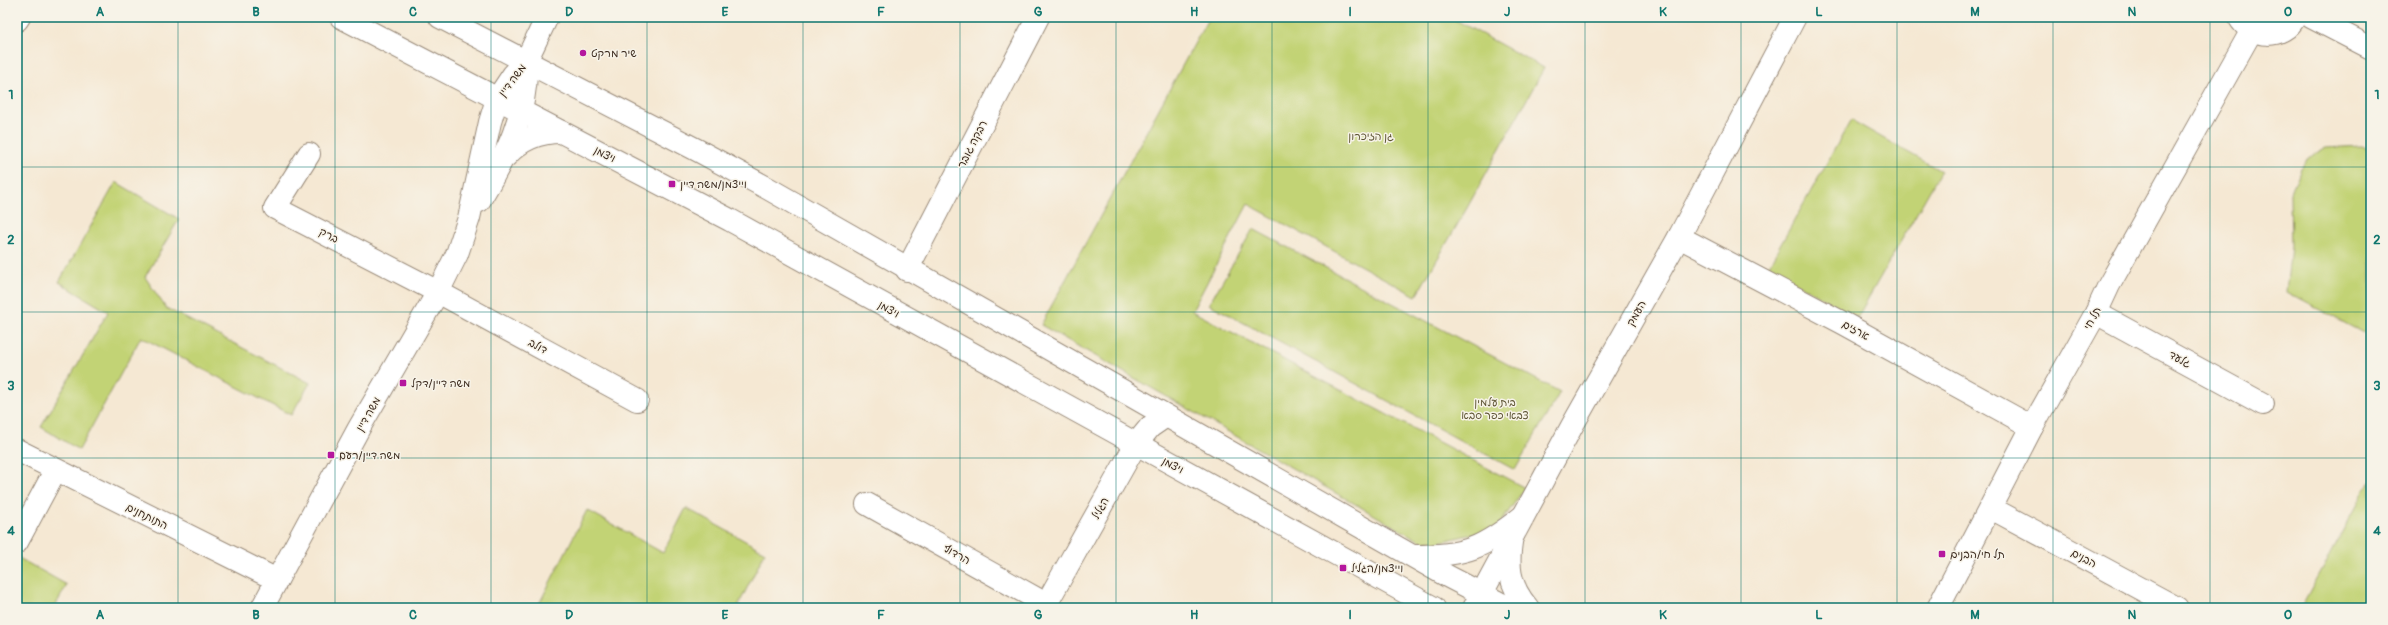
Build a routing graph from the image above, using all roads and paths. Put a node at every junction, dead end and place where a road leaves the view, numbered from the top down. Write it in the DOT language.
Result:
graph roads {
  1 [pos="18,17"];
  2 [pos="341,17"];
  3 [pos="440,17"];
  4 [pos="547,17"];
  5 [pos="1038,17"];
  6 [pos="1795,17"];
  7 [pos="2295,17"];
  8 [pos="2311,17"];
  9 [pos="17,20"];
  10 [pos="2245,24"];
  11 [pos="2371,48"];
  12 [pos="526,61"];
  13 [pos="497,99"];
  14 [pos="522,112"];
  15 [pos="561,132"];
  16 [pos="309,154"];
  17 [pos="502,162"];
  18 [pos="469,218"];
  19 [pos="1679,237"];
  20 [pos="907,270"];
  21 [pos="438,292"];
  22 [pos="2096,313"];
  23 [pos="637,400"];
  24 [pos="2264,404"];
  25 [pos="1166,416"];
  26 [pos="2032,427"];
  27 [pos="1136,444"];
  28 [pos="17,450"];
  29 [pos="55,471"];
  30 [pos="867,504"];
  31 [pos="1991,508"];
  32 [pos="1523,516"];
  33 [pos="1512,536"];
  34 [pos="17,542"];
  35 [pos="1413,556"];
  36 [pos="277,580"];
  37 [pos="1477,601"];
  38 [pos="1045,606"];
  39 [pos="262,608"];
  40 [pos="1434,608"];
  41 [pos="1509,608"];
  42 [pos="1528,608"];
  43 [pos="1938,608"];
  44 [pos="2177,608"];
  1 -- 9 [label="street"];
  2 -- 13 [label="street, ויצמן"];
  3 -- 12 [label="street"];
  4 -- 12 [label="street"];
  5 -- 20 [label="street, רבקה גובר"];
  6 -- 19 [label="street, העמק"];
  7 -- 10 [label="street"];
  8 -- 11 [label="street"];
  10 -- 22 [label="street, תל חי"];
  12 -- 13 [label="street, משה דיין"];
  12 -- 14 [label="street, משה דיין"];
  12 -- 20 [label="street"];
  13 -- 14 [label="street, ויצמן"];
  13 -- 18 [label="street, משה דיין"];
  14 -- 15 [label="street, ויצמן"];
  14 -- 17 [label="street, משה דיין"];
  15 -- 17 [label="street"];
  15 -- 27 [label="street, ויצמן"];
  16 -- 21 [label="street, ברק"];
  17 -- 18 [label="street, משה דיין"];
  18 -- 21 [label="street, משה דיין"];
  19 -- 26 [label="street, ארזים"];
  19 -- 32 [label="street, העמק"];
  20 -- 25 [label="street"];
  21 -- 23 [label="street, דולב"];
  21 -- 36 [label="street, משה דיין"];
  22 -- 24 [label="street, גלעד"];
  22 -- 26 [label="street, תל חי"];
  25 -- 27 [label="street, הגליל"];
  25 -- 35 [label="street"];
  26 -- 31 [label="street, תל חי"];
  27 -- 38 [label="street, הגליל"];
  27 -- 40 [label="street, ויצמן"];
  28 -- 29 [label="street, התותחנים"];
  29 -- 34 [label="street"];
  29 -- 36 [label="street, התותחנים"];
  30 -- 38 [label="street, הרדוף"];
  31 -- 43 [label="street, תל חי"];
  31 -- 44 [label="street, הבנים"];
  32 -- 33 [label="street, העמק"];
  32 -- 35 [label="street"];
  33 -- 37 [label="street, העמק"];
  33 -- 42 [label="street"];
  35 -- 37 [label="street"];
  36 -- 39 [label="street, משה דיין"];
  37 -- 41 [label="street"];
}
